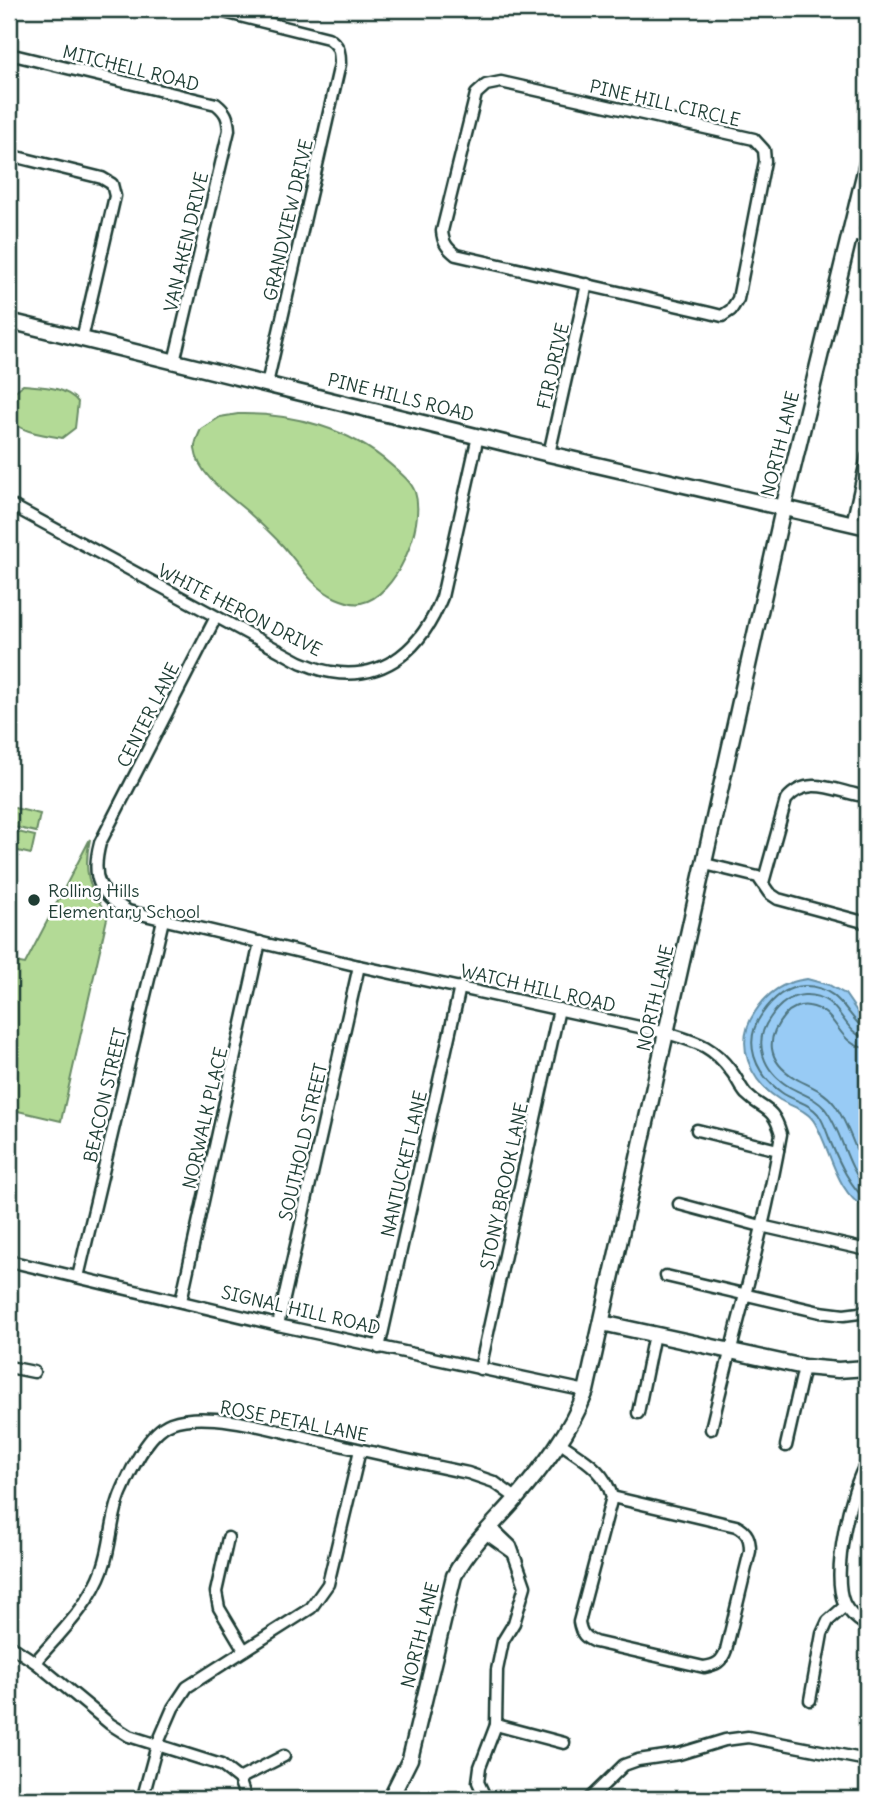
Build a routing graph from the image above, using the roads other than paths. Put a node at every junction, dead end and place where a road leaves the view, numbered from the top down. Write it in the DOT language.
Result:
graph roads {
  1 [pos="212,9"];
  2 [pos="9,54"];
  3 [pos="229,130"];
  4 [pos="9,155"];
  5 [pos="867,163"];
  6 [pos="851,234"];
  7 [pos="867,237"];
  8 [pos="587,284"];
  9 [pos="9,321"];
  10 [pos="82,339"];
  11 [pos="174,362"];
  12 [pos="267,384"];
  13 [pos="478,436"];
  14 [pos="549,454"];
  15 [pos="867,457"];
  16 [pos="9,504"];
  17 [pos="783,509"];
  18 [pos="852,524"];
  19 [pos="867,527"];
  20 [pos="216,617"];
  21 [pos="858,795"];
  22 [pos="108,827"];
  23 [pos="705,864"];
  24 [pos="763,883"];
  25 [pos="163,920"];
  26 [pos="867,923"];
  27 [pos="260,942"];
  28 [pos="359,966"];
  29 [pos="460,987"];
  30 [pos="559,1009"];
  31 [pos="667,1033"];
  32 [pos="697,1130"];
  33 [pos="778,1150"];
  34 [pos="679,1204"];
  35 [pos="761,1226"];
  36 [pos="867,1250"];
  37 [pos="9,1261"];
  38 [pos="666,1276"];
  39 [pos="78,1277"];
  40 [pos="745,1295"];
  41 [pos="181,1301"];
  42 [pos="867,1312"];
  43 [pos="602,1323"];
  44 [pos="278,1325"];
  45 [pos="654,1334"];
  46 [pos="379,1348"];
  47 [pos="729,1351"];
  48 [pos="9,1367"];
  49 [pos="804,1367"];
  50 [pos="867,1368"];
  51 [pos="480,1369"];
  52 [pos="34,1372"];
  53 [pos="586,1391"];
  54 [pos="638,1413"];
  55 [pos="711,1429"];
  56 [pos="559,1442"];
  57 [pos="786,1446"];
  58 [pos="360,1450"];
  59 [pos="867,1462"];
  60 [pos="612,1497"];
  61 [pos="516,1498"];
  62 [pos="488,1530"];
  63 [pos="228,1538"];
  64 [pos="845,1606"];
  65 [pos="867,1626"];
  66 [pos="9,1644"];
  67 [pos="244,1650"];
  68 [pos="35,1662"];
  69 [pos="810,1700"];
  70 [pos="496,1725"];
  71 [pos="564,1743"];
  72 [pos="157,1745"];
  73 [pos="284,1756"];
  74 [pos="867,1760"];
  75 [pos="239,1779"];
  76 [pos="144,1793"];
  77 [pos="246,1799"];
  78 [pos="390,1799"];
  79 [pos="486,1799"];
  80 [pos="589,1799"];
  1 -- 12 [label="street, GRANDVIEW DRIVE"];
  2 -- 3 [label="street, MITCHELL ROAD"];
  3 -- 11 [label="street, VAN AKEN DRIVE"];
  4 -- 10 [label="street"];
  5 -- 6 [label="street, NORTH LANE"];
  6 -- 7 [label="street"];
  6 -- 17 [label="street, NORTH LANE"];
  8 -- 8 [label="street, PINE HILL CIRCLE"];
  8 -- 14 [label="street, FIR DRIVE"];
  9 -- 10 [label="street, PINE HILLS ROAD"];
  10 -- 11 [label="street, PINE HILLS ROAD"];
  11 -- 12 [label="street, PINE HILLS ROAD"];
  12 -- 13 [label="street, PINE HILLS ROAD"];
  13 -- 14 [label="street, PINE HILLS ROAD"];
  13 -- 20 [label="street, WHITE HERON DRIVE"];
  14 -- 17 [label="street, PINE HILLS ROAD"];
  15 -- 18 [label="street"];
  16 -- 20 [label="street, WHITE HERON DRIVE"];
  17 -- 18 [label="street, PINE HILLS ROAD"];
  17 -- 23 [label="street, NORTH LANE"];
  18 -- 19 [label="street, PINE HILLS ROAD"];
  20 -- 22 [label="street, CENTER LANE"];
  21 -- 24 [label="street"];
  22 -- 25 [label="street, WATCH HILL ROAD"];
  23 -- 24 [label="street"];
  23 -- 31 [label="street, NORTH LANE"];
  24 -- 26 [label="street"];
  25 -- 27 [label="street, WATCH HILL ROAD"];
  25 -- 39 [label="street, BEACON STREET"];
  27 -- 28 [label="street, WATCH HILL ROAD"];
  27 -- 41 [label="street, NORWALK PLACE"];
  28 -- 29 [label="street, WATCH HILL ROAD"];
  28 -- 44 [label="street, SOUTHOLD STREET"];
  29 -- 30 [label="street, WATCH HILL ROAD"];
  29 -- 46 [label="street, NANTUCKET LANE"];
  30 -- 31 [label="street, WATCH HILL ROAD"];
  30 -- 51 [label="street, STONY BROOK LANE"];
  31 -- 33 [label="street, WATCH HILL ROAD"];
  31 -- 43 [label="street, NORTH LANE"];
  32 -- 33 [label="street"];
  33 -- 35 [label="street, WATCH HILL ROAD"];
  34 -- 35 [label="street"];
  35 -- 36 [label="street"];
  35 -- 40 [label="street, WATCH HILL ROAD"];
  37 -- 39 [label="street, SIGNAL HILL ROAD"];
  38 -- 40 [label="street"];
  39 -- 41 [label="street, SIGNAL HILL ROAD"];
  40 -- 42 [label="street"];
  40 -- 47 [label="street, WATCH HILL ROAD"];
  41 -- 44 [label="street, SIGNAL HILL ROAD"];
  43 -- 45 [label="street"];
  43 -- 53 [label="street, NORTH LANE"];
  44 -- 46 [label="street, SIGNAL HILL ROAD"];
  45 -- 47 [label="street"];
  45 -- 54 [label="street"];
  46 -- 51 [label="street, SIGNAL HILL ROAD"];
  47 -- 49 [label="street"];
  47 -- 55 [label="street, WATCH HILL ROAD"];
  48 -- 52 [label="street"];
  49 -- 50 [label="street"];
  49 -- 57 [label="street"];
  51 -- 53 [label="street, SIGNAL HILL ROAD"];
  53 -- 56 [label="street, NORTH LANE"];
  56 -- 60 [label="street"];
  56 -- 61 [label="street, NORTH LANE"];
  58 -- 61 [label="street, ROSE PETAL LANE"];
  58 -- 67 [label="street"];
  58 -- 68 [label="street, ROSE PETAL LANE"];
  59 -- 64 [label="street"];
  60 -- 60 [label="street"];
  61 -- 62 [label="street, NORTH LANE"];
  62 -- 70 [label="street"];
  62 -- 78 [label="street, NORTH LANE"];
  63 -- 67 [label="street"];
  64 -- 65 [label="street"];
  64 -- 69 [label="street"];
  66 -- 68 [label="street"];
  67 -- 72 [label="street"];
  68 -- 72 [label="street"];
  70 -- 71 [label="street"];
  70 -- 79 [label="street"];
  72 -- 75 [label="street"];
  72 -- 76 [label="street"];
  73 -- 75 [label="street"];
  74 -- 80 [label="street"];
  75 -- 77 [label="street"];
}
